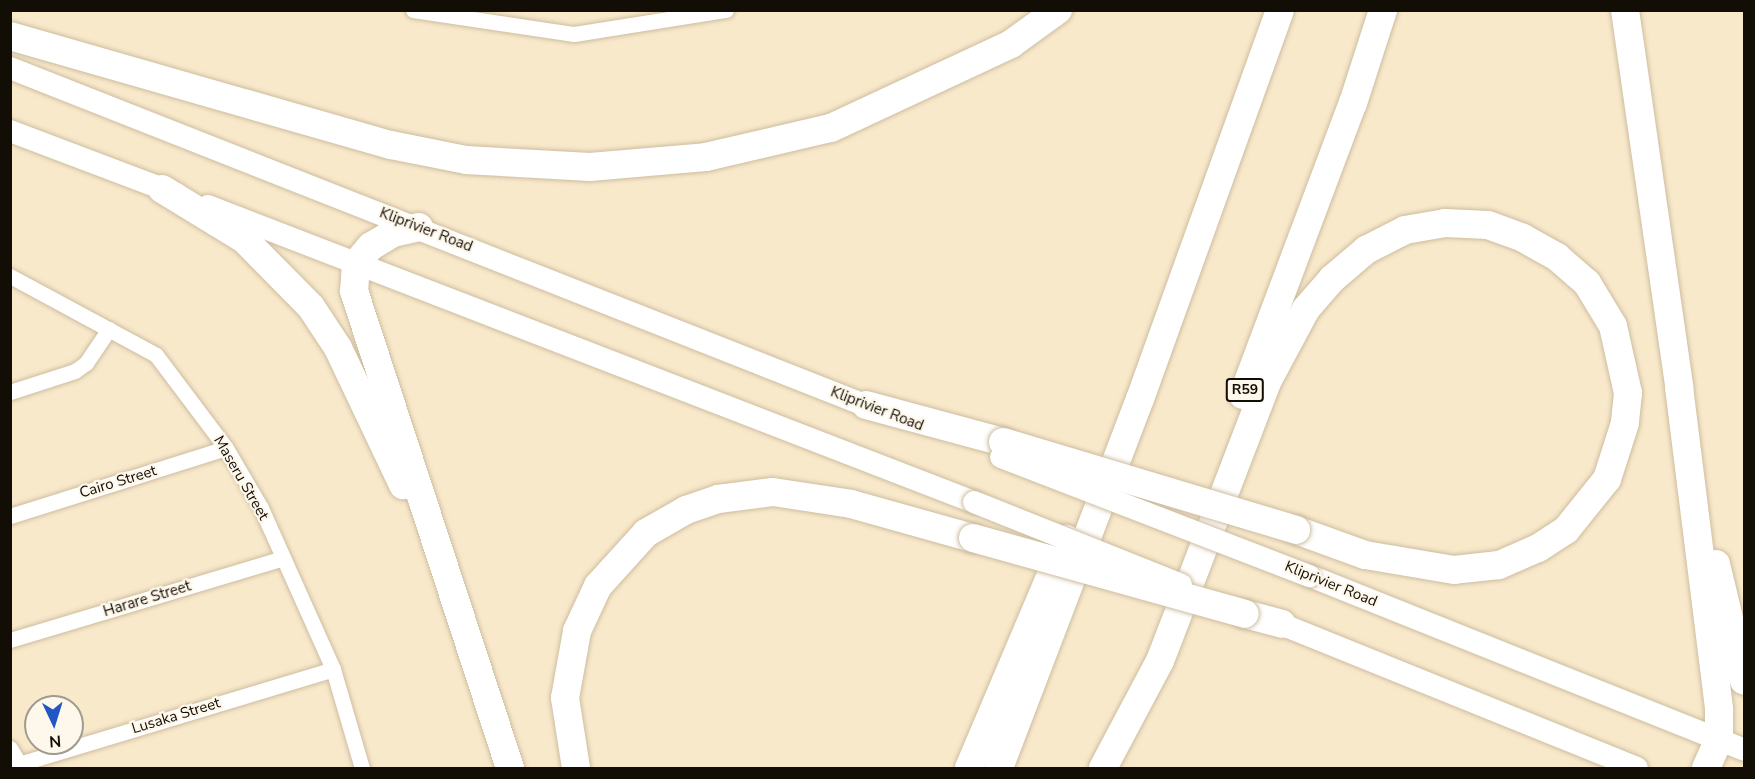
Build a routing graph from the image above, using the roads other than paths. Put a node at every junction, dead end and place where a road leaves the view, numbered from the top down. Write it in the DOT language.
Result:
graph roads {
  1 [pos="726,10"];
  2 [pos="1058,10"];
  3 [pos="1280,10"];
  4 [pos="1383,10"];
  5 [pos="1624,10"];
  6 [pos="423,11"];
  7 [pos="660,17"];
  8 [pos="10,36"];
  9 [pos="10,68"];
  10 [pos="10,131"];
  11 [pos="162,189"];
  12 [pos="418,227"];
  13 [pos="356,264"];
  14 [pos="10,276"];
  15 [pos="1175,304"];
  16 [pos="109,329"];
  17 [pos="10,392"];
  18 [pos="866,405"];
  19 [pos="1682,428"];
  20 [pos="226,448"];
  21 [pos="1002,449"];
  22 [pos="10,516"];
  23 [pos="439,557"];
  24 [pos="283,558"];
  25 [pos="1246,612"];
  26 [pos="1282,624"];
  27 [pos="10,640"];
  28 [pos="333,669"];
  29 [pos="1744,681"];
  30 [pos="1732,744"];
  31 [pos="10,748"];
  32 [pos="20,766"];
  33 [pos="362,768"];
  34 [pos="510,768"];
  35 [pos="576,768"];
  36 [pos="969,768"];
  37 [pos="999,768"];
  38 [pos="1102,768"];
  39 [pos="1637,768"];
  40 [pos="1706,768"];
  1 -- 7 [label="street"];
  2 -- 8 [label="highway"];
  3 -- 15 [label="highway"];
  4 -- 38 [label="highway, R59"];
  5 -- 19 [label="highway"];
  6 -- 7 [label="street"];
  9 -- 12 [label="main road, Kliprivier Road"];
  10 -- 11 [label="main road"];
  11 -- 13 [label="main road"];
  11 -- 23 [label="highway"];
  12 -- 13 [label="highway"];
  12 -- 18 [label="main road, Kliprivier Road"];
  13 -- 23 [label="highway"];
  13 -- 25 [label="main road, bridge"];
  14 -- 16 [label="street, Maseru Street"];
  15 -- 36 [label="highway"];
  15 -- 37 [label="highway"];
  16 -- 17 [label="street"];
  16 -- 20 [label="street, Maseru Street"];
  18 -- 21 [label="highway"];
  19 -- 29 [label="highway"];
  19 -- 30 [label="highway"];
  20 -- 22 [label="street, Cairo Street"];
  20 -- 24 [label="street, Maseru Street"];
  21 -- 30 [label="main road, Kliprivier Road, bridge"];
  21 -- 38 [label="highway, bridge"];
  23 -- 34 [label="highway"];
  24 -- 27 [label="street, Harare Street"];
  24 -- 28 [label="street, Maseru Street"];
  25 -- 26 [label="highway"];
  25 -- 35 [label="highway, bridge"];
  26 -- 39 [label="main road"];
  28 -- 32 [label="street, Lusaka Street"];
  28 -- 33 [label="street, Maseru Street"];
  30 -- 40 [label="highway"];
  31 -- 32 [label="street"];
}
